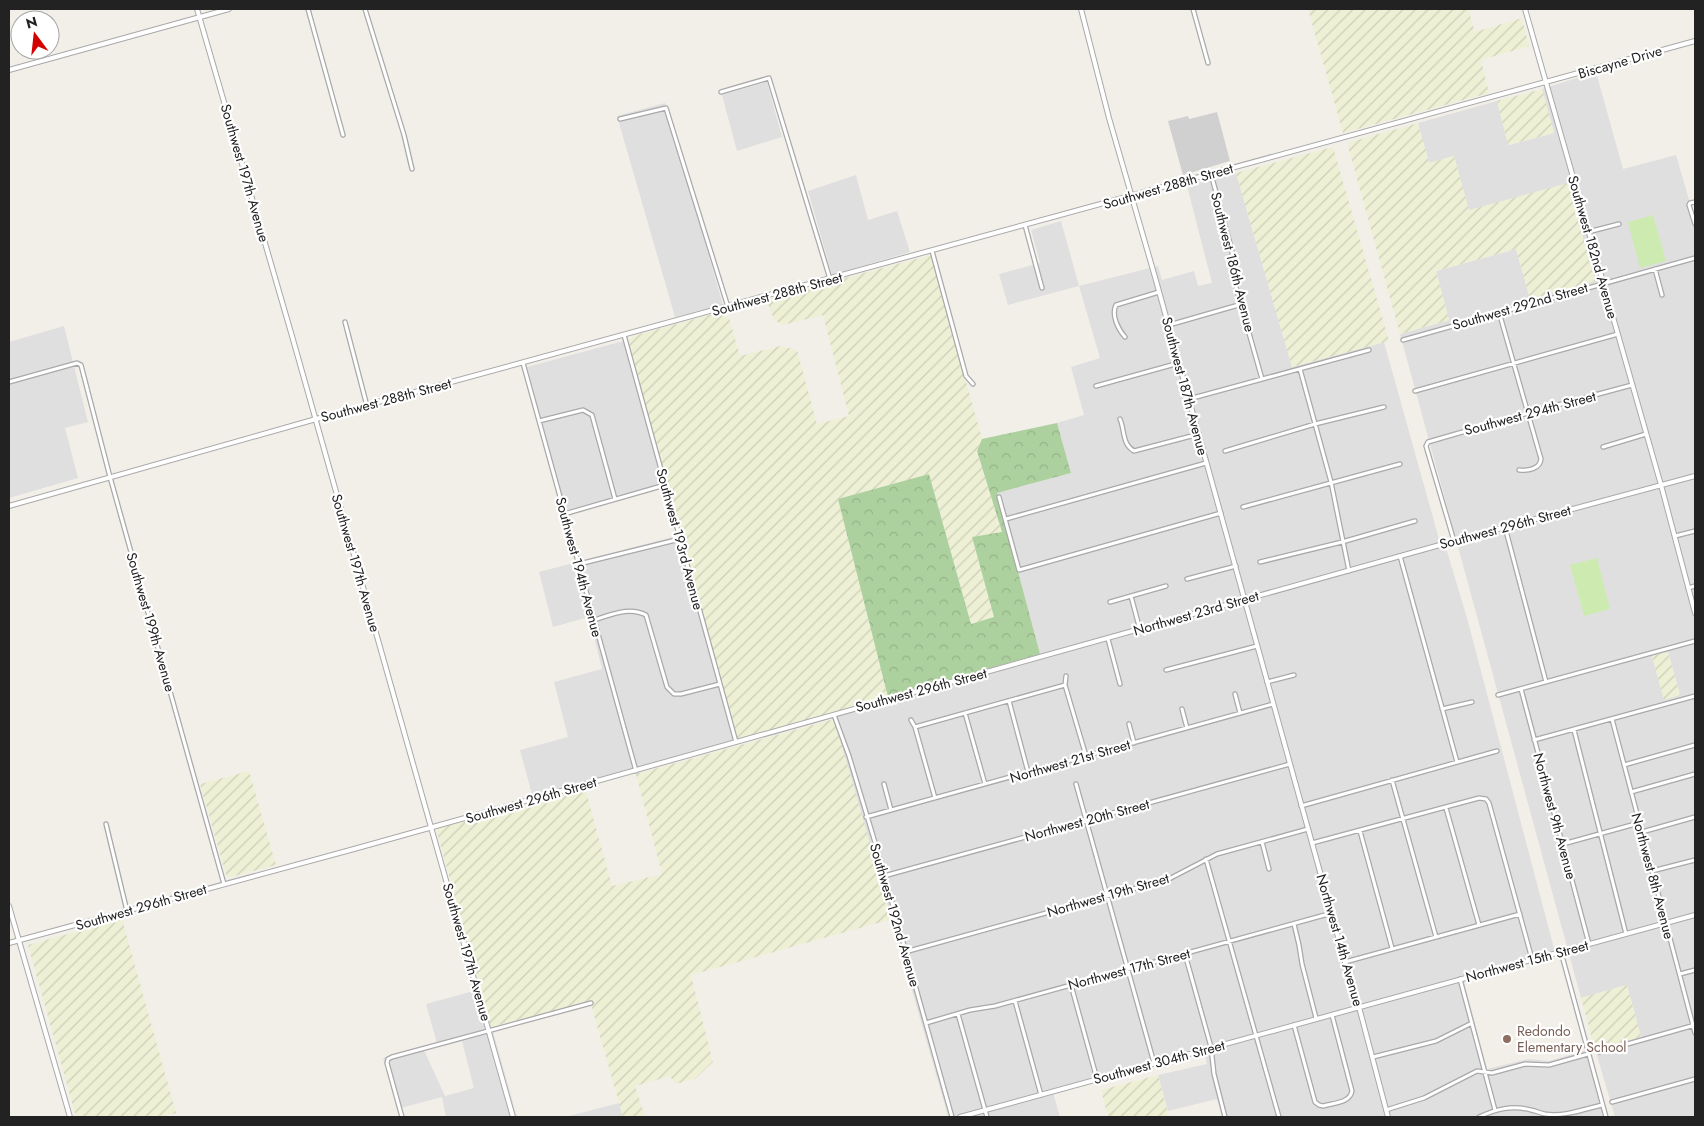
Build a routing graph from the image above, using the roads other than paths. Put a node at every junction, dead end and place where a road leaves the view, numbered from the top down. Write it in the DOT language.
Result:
graph roads {
  1 [pos="197,9"];
  2 [pos="229,9"];
  3 [pos="308,9"];
  4 [pos="365,9"];
  5 [pos="1081,9"];
  6 [pos="1193,9"];
  7 [pos="1525,9"];
  8 [pos="199,17"];
  9 [pos="1695,41"];
  10 [pos="1208,63"];
  11 [pos="9,70"];
  12 [pos="1546,82"];
  13 [pos="721,92"];
  14 [pos="620,119"];
  15 [pos="343,135"];
  16 [pos="412,169"];
  17 [pos="1211,174"];
  18 [pos="1132,196"];
  19 [pos="1695,202"];
  20 [pos="1619,224"];
  21 [pos="1695,224"];
  22 [pos="1025,225"];
  23 [pos="1588,232"];
  24 [pos="932,251"];
  25 [pos="1695,258"];
  26 [pos="1655,269"];
  27 [pos="830,279"];
  28 [pos="1603,283"];
  29 [pos="1042,288"];
  30 [pos="1159,292"];
  31 [pos="1662,295"];
  32 [pos="1242,304"];
  33 [pos="728,307"];
  34 [pos="1499,312"];
  35 [pos="345,322"];
  36 [pos="1168,325"];
  37 [pos="1618,334"];
  38 [pos="624,335"];
  39 [pos="1125,337"];
  40 [pos="1403,340"];
  41 [pos="1369,350"];
  42 [pos="523,362"];
  43 [pos="1179,363"];
  44 [pos="1514,363"];
  45 [pos="1300,369"];
  46 [pos="1262,379"];
  47 [pos="9,382"];
  48 [pos="973,384"];
  49 [pos="1632,385"];
  50 [pos="1096,386"];
  51 [pos="1415,391"];
  52 [pos="1189,399"];
  53 [pos="367,406"];
  54 [pos="1384,407"];
  55 [pos="1528,413"];
  56 [pos="316,419"];
  57 [pos="1120,419"];
  58 [pos="539,421"];
  59 [pos="1315,424"];
  60 [pos="1199,434"];
  61 [pos="1646,434"];
  62 [pos="1602,447"];
  63 [pos="1225,451"];
  64 [pos="1206,463"];
  65 [pos="1400,464"];
  66 [pos="1519,470"];
  67 [pos="1695,476"];
  68 [pos="110,477"];
  69 [pos="1331,482"];
  70 [pos="665,485"];
  71 [pos="1661,485"];
  72 [pos="999,497"];
  73 [pos="615,499"];
  74 [pos="9,506"];
  75 [pos="1243,507"];
  76 [pos="1221,513"];
  77 [pos="564,514"];
  78 [pos="1006,519"];
  79 [pos="1415,521"];
  80 [pos="1505,527"];
  81 [pos="1695,531"];
  82 [pos="1675,536"];
  83 [pos="680,539"];
  84 [pos="1454,541"];
  85 [pos="1342,542"];
  86 [pos="1400,556"];
  87 [pos="1260,562"];
  88 [pos="578,564"];
  89 [pos="1236,566"];
  90 [pos="1348,570"];
  91 [pos="1187,579"];
  92 [pos="1166,586"];
  93 [pos="1695,586"];
  94 [pos="1688,588"];
  95 [pos="1131,596"];
  96 [pos="1244,599"];
  97 [pos="1110,602"];
  98 [pos="1695,613"];
  99 [pos="594,620"];
  100 [pos="1140,630"];
  101 [pos="1108,638"];
  102 [pos="1695,641"];
  103 [pos="1257,646"];
  104 [pos="1044,656"];
  105 [pos="1166,670"];
  106 [pos="1294,675"];
  107 [pos="1066,676"];
  108 [pos="1267,682"];
  109 [pos="1546,682"];
  110 [pos="720,684"];
  111 [pos="1120,684"];
  112 [pos="1065,685"];
  113 [pos="1521,689"];
  114 [pos="1235,694"];
  115 [pos="1498,695"];
  116 [pos="1695,696"];
  117 [pos="1009,701"];
  118 [pos="1472,702"];
  119 [pos="1273,704"];
  120 [pos="1182,709"];
  121 [pos="1442,709"];
  122 [pos="965,713"];
  123 [pos="1240,713"];
  124 [pos="834,714"];
  125 [pos="1612,719"];
  126 [pos="911,720"];
  127 [pos="1129,724"];
  128 [pos="915,727"];
  129 [pos="1187,728"];
  130 [pos="1574,730"];
  131 [pos="1534,740"];
  132 [pos="736,742"];
  133 [pos="1134,743"];
  134 [pos="1695,745"];
  135 [pos="1497,751"];
  136 [pos="1086,756"];
  137 [pos="1457,762"];
  138 [pos="1290,764"];
  139 [pos="1624,765"];
  140 [pos="636,770"];
  141 [pos="1028,772"];
  142 [pos="1695,774"];
  143 [pos="1392,780"];
  144 [pos="884,784"];
  145 [pos="985,784"];
  146 [pos="1076,784"];
  147 [pos="1631,792"];
  148 [pos="935,798"];
  149 [pos="1301,806"];
  150 [pos="1446,808"];
  151 [pos="891,810"];
  152 [pos="866,817"];
  153 [pos="1695,817"];
  154 [pos="1403,819"];
  155 [pos="1086,821"];
  156 [pos="1639,823"];
  157 [pos="106,824"];
  158 [pos="432,827"];
  159 [pos="1308,830"];
  160 [pos="1360,831"];
  161 [pos="1642,832"];
  162 [pos="1601,834"];
  163 [pos="1262,842"];
  164 [pos="1312,843"];
  165 [pos="1562,844"];
  166 [pos="1206,860"];
  167 [pos="1695,860"];
  168 [pos="1270,869"];
  169 [pos="1652,872"];
  170 [pos="884,876"];
  171 [pos="224,884"];
  172 [pos="1107,896"];
  173 [pos="9,906"];
  174 [pos="127,911"];
  175 [pos="1332,913"];
  176 [pos="1520,914"];
  177 [pos="1695,915"];
  178 [pos="1666,923"];
  179 [pos="1294,924"];
  180 [pos="1479,925"];
  181 [pos="1626,934"];
  182 [pos="1436,937"];
  183 [pos="18,941"];
  184 [pos="1229,942"];
  185 [pos="9,943"];
  186 [pos="1589,944"];
  187 [pos="1392,948"];
  188 [pos="906,952"];
  189 [pos="1561,952"];
  190 [pos="1185,954"];
  191 [pos="1532,959"];
  192 [pos="1345,962"];
  193 [pos="1128,969"];
  194 [pos="1695,970"];
  195 [pos="1680,974"];
  196 [pos="1460,980"];
  197 [pos="1071,985"];
  198 [pos="1015,1001"];
  199 [pos="591,1003"];
  200 [pos="1359,1006"];
  201 [pos="958,1014"];
  202 [pos="1332,1014"];
  203 [pos="1316,1018"];
  204 [pos="926,1023"];
  205 [pos="1472,1023"];
  206 [pos="1294,1025"];
  207 [pos="1694,1025"];
  208 [pos="489,1030"];
  209 [pos="1695,1033"];
  210 [pos="1256,1035"];
  211 [pos="1211,1047"];
  212 [pos="1599,1052"];
  213 [pos="1588,1054"];
  214 [pos="1373,1057"];
  215 [pos="1154,1063"];
  216 [pos="1486,1072"];
  217 [pos="1097,1079"];
  218 [pos="1695,1079"];
  219 [pos="1041,1095"];
  220 [pos="1612,1102"];
  221 [pos="1602,1105"];
  222 [pos="985,1110"];
  223 [pos="1386,1110"];
  224 [pos="1496,1110"];
  225 [pos="1545,1116"];
  226 [pos="70,1117"];
  227 [pos="402,1117"];
  228 [pos="513,1117"];
  229 [pos="952,1117"];
  230 [pos="960,1117"];
  231 [pos="987,1117"];
  232 [pos="1226,1117"];
  233 [pos="1279,1117"];
  234 [pos="1388,1117"];
  235 [pos="1479,1117"];
  236 [pos="1606,1117"];
  1 -- 8 [label="street, Southwest 197th Avenue"];
  2 -- 8 [label="street"];
  3 -- 15 [label="street"];
  4 -- 16 [label="street"];
  5 -- 18 [label="street, Southwest 187th Avenue"];
  6 -- 10 [label="street"];
  7 -- 12 [label="street, Southwest 182nd Avenue"];
  8 -- 11 [label="street"];
  8 -- 56 [label="street, Southwest 197th Avenue"];
  9 -- 12 [label="street, Biscayne Drive"];
  12 -- 17 [label="street, Southwest 288th Street"];
  12 -- 23 [label="street, Southwest 182nd Avenue"];
  13 -- 27 [label="street"];
  14 -- 33 [label="street"];
  17 -- 18 [label="street, Southwest 288th Street"];
  17 -- 32 [label="street, Southwest 186th Avenue"];
  18 -- 22 [label="street, Southwest 288th Street"];
  18 -- 30 [label="street, Southwest 187th Avenue"];
  19 -- 21 [label="street"];
  20 -- 23 [label="street"];
  22 -- 24 [label="street, Southwest 288th Street"];
  22 -- 29 [label="street"];
  23 -- 28 [label="street, Southwest 182nd Avenue"];
  24 -- 27 [label="street, Southwest 288th Street"];
  24 -- 48 [label="street"];
  25 -- 26 [label="street, Southwest 292nd Street"];
  26 -- 28 [label="street, Southwest 292nd Street"];
  26 -- 31 [label="street"];
  27 -- 33 [label="street, Southwest 288th Street"];
  28 -- 34 [label="street, Southwest 292nd Street"];
  28 -- 37 [label="street, Southwest 182nd Avenue"];
  30 -- 36 [label="street, Southwest 187th Avenue"];
  30 -- 39 [label="street"];
  32 -- 36 [label="street"];
  32 -- 46 [label="street, Southwest 186th Avenue"];
  33 -- 38 [label="street, Southwest 288th Street"];
  34 -- 40 [label="street, Southwest 292nd Street"];
  34 -- 44 [label="street"];
  35 -- 53 [label="street"];
  36 -- 43 [label="street, Southwest 187th Avenue"];
  37 -- 44 [label="street"];
  37 -- 49 [label="street, Southwest 182nd Avenue"];
  38 -- 42 [label="street, Southwest 288th Street"];
  38 -- 70 [label="street, Southwest 193rd Avenue"];
  41 -- 45 [label="street"];
  42 -- 53 [label="street, Southwest 288th Street"];
  42 -- 58 [label="street, Southwest 194th Avenue"];
  43 -- 50 [label="street"];
  43 -- 52 [label="street, Southwest 187th Avenue"];
  44 -- 51 [label="street"];
  44 -- 55 [label="street"];
  45 -- 46 [label="street"];
  45 -- 59 [label="street"];
  46 -- 52 [label="street"];
  47 -- 68 [label="street, Southwest 199th Avenue"];
  49 -- 55 [label="street, Southwest 294th Street"];
  49 -- 61 [label="street, Southwest 182nd Avenue"];
  52 -- 60 [label="street, Southwest 187th Avenue"];
  53 -- 56 [label="street, Southwest 288th Street"];
  54 -- 59 [label="street"];
  55 -- 66 [label="street"];
  55 -- 84 [label="street, Southwest 294th Street"];
  56 -- 68 [label="street, Southwest 288th Street"];
  56 -- 158 [label="street, Southwest 197th Avenue"];
  57 -- 60 [label="street"];
  58 -- 73 [label="street"];
  58 -- 77 [label="street, Southwest 194th Avenue"];
  59 -- 63 [label="street"];
  59 -- 69 [label="street"];
  60 -- 64 [label="street, Southwest 187th Avenue"];
  61 -- 62 [label="street"];
  61 -- 71 [label="street, Southwest 182nd Avenue"];
  64 -- 76 [label="street, Southwest 187th Avenue"];
  64 -- 78 [label="street"];
  65 -- 69 [label="street"];
  67 -- 71 [label="street"];
  68 -- 74 [label="street, Southwest 288th Street"];
  68 -- 171 [label="street, Southwest 199th Avenue"];
  69 -- 75 [label="street"];
  69 -- 85 [label="street"];
  70 -- 73 [label="street"];
  70 -- 83 [label="street, Southwest 193rd Avenue"];
  71 -- 80 [label="street, Southwest 296th Street"];
  71 -- 82 [label="street, Southwest 182nd Avenue"];
  72 -- 78 [label="street"];
  73 -- 77 [label="street"];
  76 -- 78 [label="street"];
  76 -- 89 [label="street, Southwest 187th Avenue"];
  77 -- 88 [label="street, Southwest 194th Avenue"];
  79 -- 85 [label="street"];
  80 -- 84 [label="street, Southwest 296th Street"];
  80 -- 109 [label="street"];
  81 -- 82 [label="street"];
  82 -- 94 [label="street, Southwest 182nd Avenue"];
  83 -- 88 [label="street"];
  83 -- 110 [label="street, Southwest 193rd Avenue"];
  84 -- 86 [label="street, Southwest 296th Street"];
  85 -- 87 [label="street"];
  85 -- 90 [label="street"];
  86 -- 90 [label="street, Southwest 296th Street"];
  86 -- 121 [label="street"];
  88 -- 99 [label="street, Southwest 194th Avenue"];
  89 -- 91 [label="street"];
  89 -- 96 [label="street, Southwest 187th Avenue"];
  90 -- 96 [label="street, Northwest 23rd Street"];
  92 -- 95 [label="street"];
  93 -- 94 [label="street"];
  94 -- 98 [label="street, Southwest 182nd Avenue"];
  95 -- 97 [label="street"];
  95 -- 100 [label="street"];
  96 -- 100 [label="street, Northwest 23rd Street"];
  96 -- 103 [label="street, Southwest 187th Avenue"];
  99 -- 110 [label="street"];
  99 -- 140 [label="street, Southwest 194th Avenue"];
  100 -- 101 [label="street, Northwest 23rd Street"];
  101 -- 104 [label="street, Northwest 23rd Street"];
  101 -- 111 [label="street"];
  102 -- 109 [label="street"];
  103 -- 105 [label="street"];
  103 -- 108 [label="street, Southwest 187th Avenue"];
  104 -- 124 [label="street, Southwest 296th Street"];
  106 -- 108 [label="street"];
  107 -- 112 [label="street"];
  108 -- 119 [label="street, Southwest 187th Avenue"];
  109 -- 113 [label="street"];
  110 -- 132 [label="street, Southwest 193rd Avenue"];
  112 -- 117 [label="street"];
  112 -- 136 [label="street"];
  113 -- 115 [label="street"];
  113 -- 131 [label="street, Northwest 9th Avenue"];
  114 -- 123 [label="street"];
  116 -- 125 [label="street"];
  117 -- 122 [label="street"];
  117 -- 141 [label="street"];
  118 -- 121 [label="street"];
  119 -- 123 [label="street, Northwest 21st Street"];
  119 -- 138 [label="street, Southwest 187th Avenue"];
  120 -- 129 [label="street"];
  121 -- 137 [label="street"];
  122 -- 128 [label="street"];
  122 -- 145 [label="street"];
  123 -- 129 [label="street, Northwest 21st Street"];
  124 -- 132 [label="street, Southwest 296th Street"];
  124 -- 152 [label="street, Southwest 192nd Avenue"];
  125 -- 130 [label="street"];
  125 -- 139 [label="street, Northwest 8th Avenue"];
  126 -- 128 [label="street"];
  127 -- 133 [label="street"];
  128 -- 148 [label="street"];
  129 -- 133 [label="street, Northwest 21st Street"];
  130 -- 131 [label="street"];
  130 -- 162 [label="street"];
  131 -- 165 [label="street, Northwest 9th Avenue"];
  132 -- 140 [label="street, Southwest 296th Street"];
  133 -- 136 [label="street, Northwest 21st Street"];
  134 -- 139 [label="street"];
  135 -- 137 [label="street"];
  136 -- 141 [label="street, Northwest 21st Street"];
  137 -- 143 [label="street"];
  138 -- 149 [label="street, Northwest 14th Avenue"];
  138 -- 155 [label="street, Northwest 20th Street"];
  139 -- 147 [label="street, Northwest 8th Avenue"];
  140 -- 158 [label="street, Southwest 296th Street"];
  141 -- 145 [label="street, Northwest 21st Street"];
  142 -- 147 [label="street"];
  143 -- 149 [label="street"];
  143 -- 154 [label="street"];
  144 -- 151 [label="street"];
  145 -- 148 [label="street, Northwest 21st Street"];
  146 -- 155 [label="street"];
  147 -- 156 [label="street, Northwest 8th Avenue"];
  148 -- 151 [label="street, Northwest 21st Street"];
  149 -- 159 [label="street, Northwest 14th Avenue"];
  150 -- 154 [label="street"];
  150 -- 176 [label="street"];
  150 -- 180 [label="street"];
  151 -- 152 [label="street, Northwest 21st Street"];
  152 -- 170 [label="street, Southwest 192nd Avenue"];
  153 -- 161 [label="street"];
  154 -- 160 [label="street"];
  154 -- 182 [label="street"];
  155 -- 170 [label="street, Northwest 20th Street"];
  155 -- 172 [label="street"];
  156 -- 161 [label="street, Northwest 8th Avenue"];
  156 -- 162 [label="street"];
  157 -- 174 [label="street"];
  158 -- 171 [label="street, Southwest 296th Street"];
  158 -- 208 [label="street, Southwest 197th Avenue"];
  159 -- 163 [label="street, Northwest 19th Street"];
  159 -- 164 [label="street, Northwest 14th Avenue"];
  160 -- 164 [label="street"];
  160 -- 187 [label="street"];
  161 -- 169 [label="street, Northwest 8th Avenue"];
  162 -- 165 [label="street"];
  162 -- 181 [label="street"];
  163 -- 166 [label="street, Northwest 19th Street"];
  163 -- 168 [label="street"];
  164 -- 175 [label="street, Northwest 14th Avenue"];
  165 -- 186 [label="street, Northwest 9th Avenue"];
  166 -- 172 [label="street, Northwest 19th Street"];
  166 -- 184 [label="street"];
  167 -- 169 [label="street"];
  169 -- 178 [label="street, Northwest 8th Avenue"];
  170 -- 188 [label="street, Southwest 192nd Avenue"];
  171 -- 174 [label="street, Southwest 296th Street"];
  172 -- 188 [label="street, Northwest 19th Street"];
  172 -- 193 [label="street"];
  173 -- 183 [label="street"];
  174 -- 183 [label="street, Southwest 296th Street"];
  175 -- 179 [label="street, Northwest 17th Street"];
  175 -- 192 [label="street, Northwest 14th Avenue"];
  176 -- 180 [label="street"];
  176 -- 191 [label="street"];
  177 -- 178 [label="street, Northwest 15th Street"];
  178 -- 181 [label="street, Northwest 15th Street"];
  178 -- 195 [label="street, Northwest 8th Avenue"];
  179 -- 184 [label="street, Northwest 17th Street"];
  179 -- 203 [label="street"];
  180 -- 182 [label="street"];
  181 -- 186 [label="street, Northwest 15th Street"];
  182 -- 187 [label="street"];
  183 -- 185 [label="street, Southwest 296th Street"];
  183 -- 226 [label="street"];
  184 -- 190 [label="street, Northwest 17th Street"];
  184 -- 210 [label="street"];
  186 -- 189 [label="street, Northwest 15th Street"];
  187 -- 192 [label="street"];
  188 -- 204 [label="street, Southwest 192nd Avenue"];
  189 -- 191 [label="street, Northwest 15th Street"];
  189 -- 213 [label="street"];
  190 -- 193 [label="street, Northwest 17th Street"];
  190 -- 211 [label="street"];
  191 -- 196 [label="street, Northwest 15th Street"];
  192 -- 200 [label="street, Northwest 14th Avenue"];
  193 -- 197 [label="street, Northwest 17th Street"];
  193 -- 215 [label="street"];
  194 -- 195 [label="street"];
  195 -- 207 [label="street, Northwest 8th Avenue"];
  196 -- 200 [label="street, Northwest 15th Street"];
  196 -- 205 [label="street"];
  197 -- 198 [label="street, Northwest 17th Street"];
  197 -- 217 [label="street"];
  198 -- 201 [label="street, Northwest 17th Street"];
  198 -- 219 [label="street"];
  199 -- 208 [label="street"];
  200 -- 202 [label="street, Southwest 304th Street"];
  200 -- 214 [label="street, Northwest 14th Avenue"];
  201 -- 204 [label="street, Northwest 17th Street"];
  201 -- 222 [label="street"];
  202 -- 203 [label="street, Southwest 304th Street"];
  202 -- 206 [label="street"];
  203 -- 206 [label="street, Southwest 304th Street"];
  204 -- 229 [label="street, Southwest 192nd Avenue"];
  205 -- 214 [label="street"];
  205 -- 216 [label="street"];
  206 -- 210 [label="street, Southwest 304th Street"];
  207 -- 209 [label="street, Northwest 8th Avenue"];
  207 -- 212 [label="street"];
  208 -- 227 [label="street"];
  208 -- 228 [label="street, Southwest 197th Avenue"];
  210 -- 211 [label="street, Southwest 304th Street"];
  210 -- 233 [label="street"];
  211 -- 215 [label="street, Southwest 304th Street"];
  211 -- 232 [label="street"];
  213 -- 216 [label="street"];
  213 -- 221 [label="street"];
  214 -- 223 [label="street, Northwest 14th Avenue"];
  215 -- 217 [label="street, Southwest 304th Street"];
  216 -- 223 [label="street"];
  216 -- 224 [label="street"];
  217 -- 219 [label="street, Southwest 304th Street"];
  218 -- 220 [label="street"];
  219 -- 222 [label="street, Southwest 304th Street"];
  221 -- 225 [label="street"];
  221 -- 236 [label="street"];
  222 -- 230 [label="street, Southwest 304th Street"];
  222 -- 231 [label="street"];
  223 -- 234 [label="street, Northwest 14th Avenue"];
  224 -- 225 [label="street"];
  224 -- 235 [label="street"];
}
